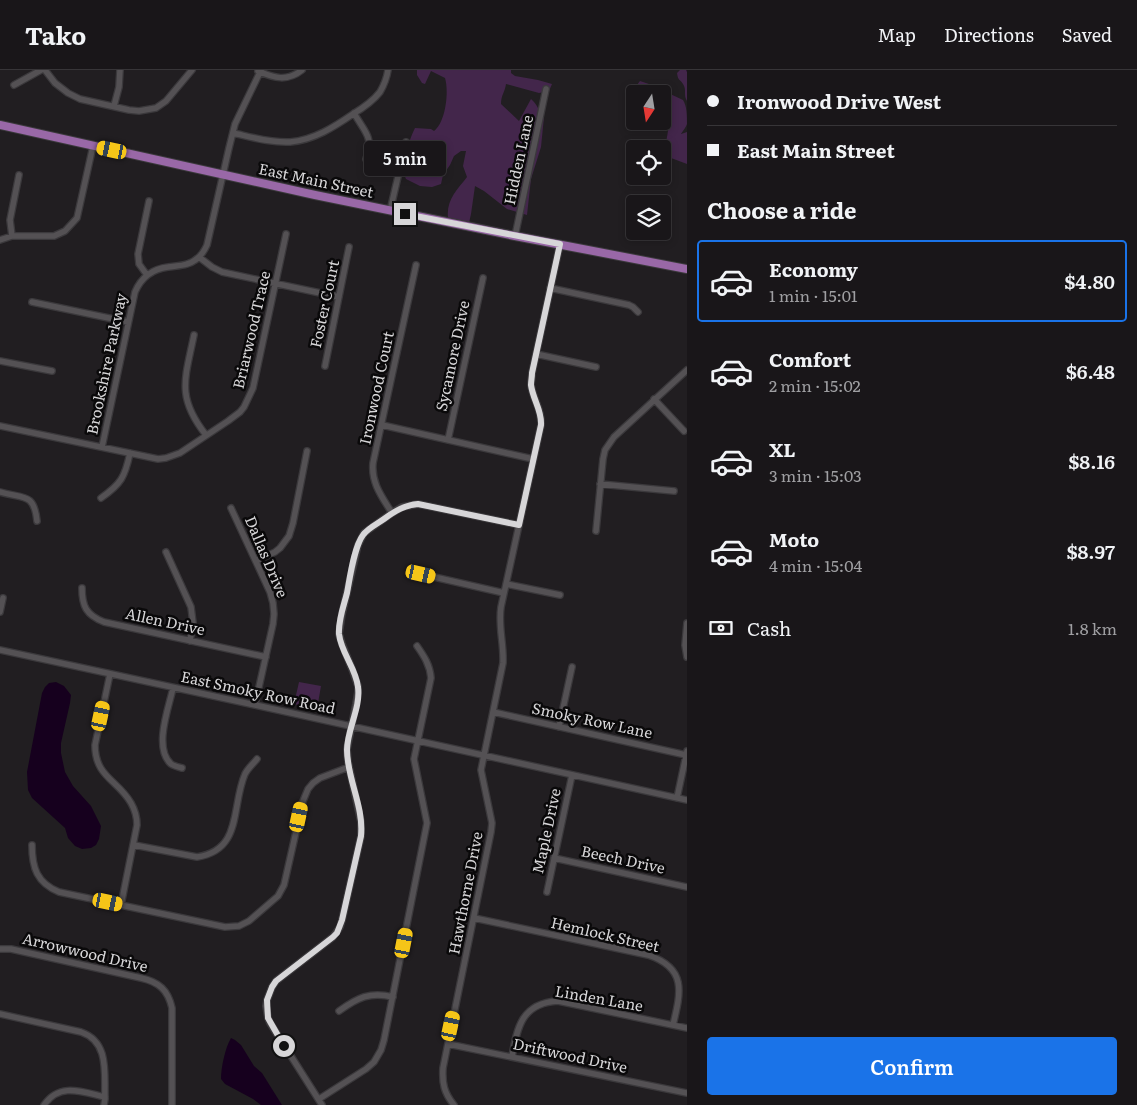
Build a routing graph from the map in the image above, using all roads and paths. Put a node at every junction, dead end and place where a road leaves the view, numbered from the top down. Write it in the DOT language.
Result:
graph roads {
  1 [pos="43,70"];
  2 [pos="120,70"];
  3 [pos="192,70"];
  4 [pos="302,70"];
  5 [pos="388,70"];
  6 [pos="259,71"];
  7 [pos="14,86"];
  8 [pos="546,89"];
  9 [pos="114,106"];
  10 [pos="354,113"];
  11 [pos="0,125"];
  12 [pos="233,133"];
  13 [pos="406,142"];
  14 [pos="93,146"];
  15 [pos="366,159"];
  16 [pos="19,175"];
  17 [pos="223,175"];
  18 [pos="149,201"];
  19 [pos="390,211"];
  20 [pos="286,234"];
  21 [pos="12,236"];
  22 [pos="516,236"];
  23 [pos="0,240"];
  24 [pos="560,244"];
  25 [pos="349,247"];
  26 [pos="199,257"];
  27 [pos="416,265"];
  28 [pos="687,269"];
  29 [pos="147,275"];
  30 [pos="483,278"];
  31 [pos="275,284"];
  32 [pos="550,288"];
  33 [pos="339,297"];
  34 [pos="32,302"];
  35 [pos="638,312"];
  36 [pos="128,322"];
  37 [pos="194,335"];
  38 [pos="536,354"];
  39 [pos="0,360"];
  40 [pos="325,366"];
  41 [pos="596,367"];
  42 [pos="687,370"];
  43 [pos="52,372"];
  44 [pos="654,399"];
  45 [pos="382,425"];
  46 [pos="0,426"];
  47 [pos="684,431"];
  48 [pos="206,435"];
  49 [pos="448,440"];
  50 [pos="102,447"];
  51 [pos="307,450"];
  52 [pos="130,453"];
  53 [pos="533,459"];
  54 [pos="600,484"];
  55 [pos="674,491"];
  56 [pos="0,492"];
  57 [pos="101,498"];
  58 [pos="231,508"];
  59 [pos="392,513"];
  60 [pos="37,521"];
  61 [pos="519,525"];
  62 [pos="596,531"];
  63 [pos="166,552"];
  64 [pos="256,561"];
  65 [pos="421,574"];
  66 [pos="506,584"];
  67 [pos="82,588"];
  68 [pos="504,593"];
  69 [pos="560,595"];
  70 [pos="3,598"];
  71 [pos="0,612"];
  72 [pos="687,623"];
  73 [pos="190,641"];
  74 [pos="417,646"];
  75 [pos="0,650"];
  76 [pos="266,657"];
  77 [pos="687,657"];
  78 [pos="572,667"];
  79 [pos="110,674"];
  80 [pos="173,688"];
  81 [pos="255,705"];
  82 [pos="493,712"];
  83 [pos="352,726"];
  84 [pos="559,727"];
  85 [pos="418,741"];
  86 [pos="687,753"];
  87 [pos="484,755"];
  88 [pos="257,759"];
  89 [pos="182,768"];
  90 [pos="349,768"];
  91 [pos="572,775"];
  92 [pos="677,798"];
  93 [pos="687,800"];
  94 [pos="32,845"];
  95 [pos="134,845"];
  96 [pos="554,858"];
  97 [pos="687,887"];
  98 [pos="547,892"];
  99 [pos="121,905"];
  100 [pos="474,918"];
  101 [pos="0,949"];
  102 [pos="393,997"];
  103 [pos="339,1011"];
  104 [pos="0,1014"];
  105 [pos="674,1025"];
  106 [pos="687,1028"];
  107 [pos="448,1044"];
  108 [pos="512,1057"];
  109 [pos="687,1093"];
  110 [pos="105,1097"];
  111 [pos="320,1102"];
  112 [pos="44,1105"];
  113 [pos="104,1105"];
  114 [pos="172,1105"];
  115 [pos="454,1105"];
  1 -- 7 [label="street"];
  1 -- 9 [label="street"];
  2 -- 9 [label="street"];
  3 -- 9 [label="street"];
  4 -- 6 [label="street"];
  5 -- 10 [label="street"];
  6 -- 12 [label="street"];
  8 -- 22 [label="street, Hidden Lane"];
  10 -- 12 [label="street"];
  10 -- 15 [label="street"];
  11 -- 14 [label="main road, East Main Street"];
  12 -- 17 [label="street"];
  13 -- 19 [label="street"];
  14 -- 17 [label="main road, East Main Street"];
  14 -- 21 [label="street"];
  16 -- 21 [label="street"];
  17 -- 19 [label="main road, East Main Street"];
  17 -- 26 [label="street"];
  18 -- 29 [label="street"];
  19 -- 22 [label="main road, East Main Street"];
  20 -- 31 [label="street, Briarwood Trace"];
  21 -- 23 [label="street"];
  22 -- 24 [label="main road, East Main Street"];
  24 -- 28 [label="main road, East Main Street"];
  24 -- 32 [label="street, Hawthorne Drive"];
  25 -- 33 [label="street, Foster Court"];
  26 -- 29 [label="street"];
  26 -- 31 [label="street"];
  27 -- 45 [label="street, Ironwood Court"];
  29 -- 36 [label="street, Brookshire Parkway"];
  30 -- 49 [label="street, Sycamore Drive"];
  31 -- 33 [label="street"];
  31 -- 48 [label="street, Briarwood Trace"];
  32 -- 35 [label="street"];
  32 -- 38 [label="street, Hawthorne Drive"];
  33 -- 40 [label="street, Foster Court"];
  34 -- 36 [label="street"];
  36 -- 50 [label="street, Brookshire Parkway"];
  37 -- 48 [label="street"];
  38 -- 41 [label="street"];
  38 -- 53 [label="street, Hawthorne Drive"];
  39 -- 43 [label="street"];
  42 -- 44 [label="street"];
  44 -- 47 [label="street"];
  44 -- 54 [label="street"];
  45 -- 49 [label="street"];
  45 -- 59 [label="street, Ironwood Court"];
  46 -- 50 [label="street, Briarwood Trace"];
  48 -- 52 [label="street, Briarwood Trace"];
  49 -- 53 [label="street"];
  50 -- 52 [label="street, Briarwood Trace"];
  51 -- 64 [label="street"];
  52 -- 57 [label="street"];
  53 -- 61 [label="street, Hawthorne Drive"];
  54 -- 55 [label="street"];
  54 -- 62 [label="street"];
  56 -- 60 [label="street"];
  58 -- 64 [label="street, Dallas Drive"];
  59 -- 61 [label="street"];
  59 -- 83 [label="street"];
  61 -- 66 [label="street, Hawthorne Drive"];
  63 -- 73 [label="street"];
  64 -- 76 [label="street, Dallas Drive"];
  65 -- 68 [label="street"];
  66 -- 68 [label="street, Hawthorne Drive"];
  66 -- 69 [label="street"];
  67 -- 73 [label="street, Allen Drive"];
  68 -- 82 [label="street, Hawthorne Drive"];
  70 -- 71 [label="street"];
  72 -- 77 [label="street"];
  73 -- 76 [label="street, Allen Drive"];
  74 -- 85 [label="street"];
  75 -- 79 [label="street, East Smoky Row Road"];
  76 -- 81 [label="street, Dallas Drive"];
  78 -- 84 [label="street"];
  79 -- 80 [label="street, East Smoky Row Road"];
  79 -- 95 [label="street"];
  80 -- 81 [label="street, East Smoky Row Road"];
  80 -- 89 [label="street"];
  81 -- 83 [label="street, East Smoky Row Road"];
  82 -- 84 [label="street, Smoky Row Lane"];
  82 -- 87 [label="street, Hawthorne Drive"];
  83 -- 85 [label="street, East Smoky Row Road"];
  83 -- 90 [label="street"];
  84 -- 86 [label="street, Smoky Row Lane"];
  85 -- 87 [label="street, East Smoky Row Road"];
  85 -- 102 [label="street"];
  86 -- 92 [label="street"];
  87 -- 91 [label="street, East Smoky Row Road"];
  87 -- 100 [label="street, Hawthorne Drive"];
  88 -- 95 [label="street"];
  90 -- 99 [label="street"];
  90 -- 111 [label="street"];
  91 -- 92 [label="street, East Smoky Row Road"];
  91 -- 96 [label="street, Maple Drive"];
  92 -- 93 [label="street, East Smoky Row Road"];
  94 -- 99 [label="street"];
  95 -- 99 [label="street"];
  96 -- 97 [label="street, Beech Drive"];
  96 -- 98 [label="street, Maple Drive"];
  100 -- 105 [label="street, Hemlock Street"];
  100 -- 107 [label="street, Hawthorne Drive"];
  101 -- 114 [label="street, Arrowwood Drive"];
  102 -- 103 [label="street"];
  102 -- 111 [label="street"];
  104 -- 110 [label="street"];
  105 -- 106 [label="street, Linden Lane"];
  105 -- 108 [label="street, Linden Lane"];
  107 -- 108 [label="street, Driftwood Drive"];
  107 -- 115 [label="street, Hawthorne Drive"];
  108 -- 109 [label="street, Driftwood Drive"];
  110 -- 112 [label="street"];
  110 -- 113 [label="street"];
}
